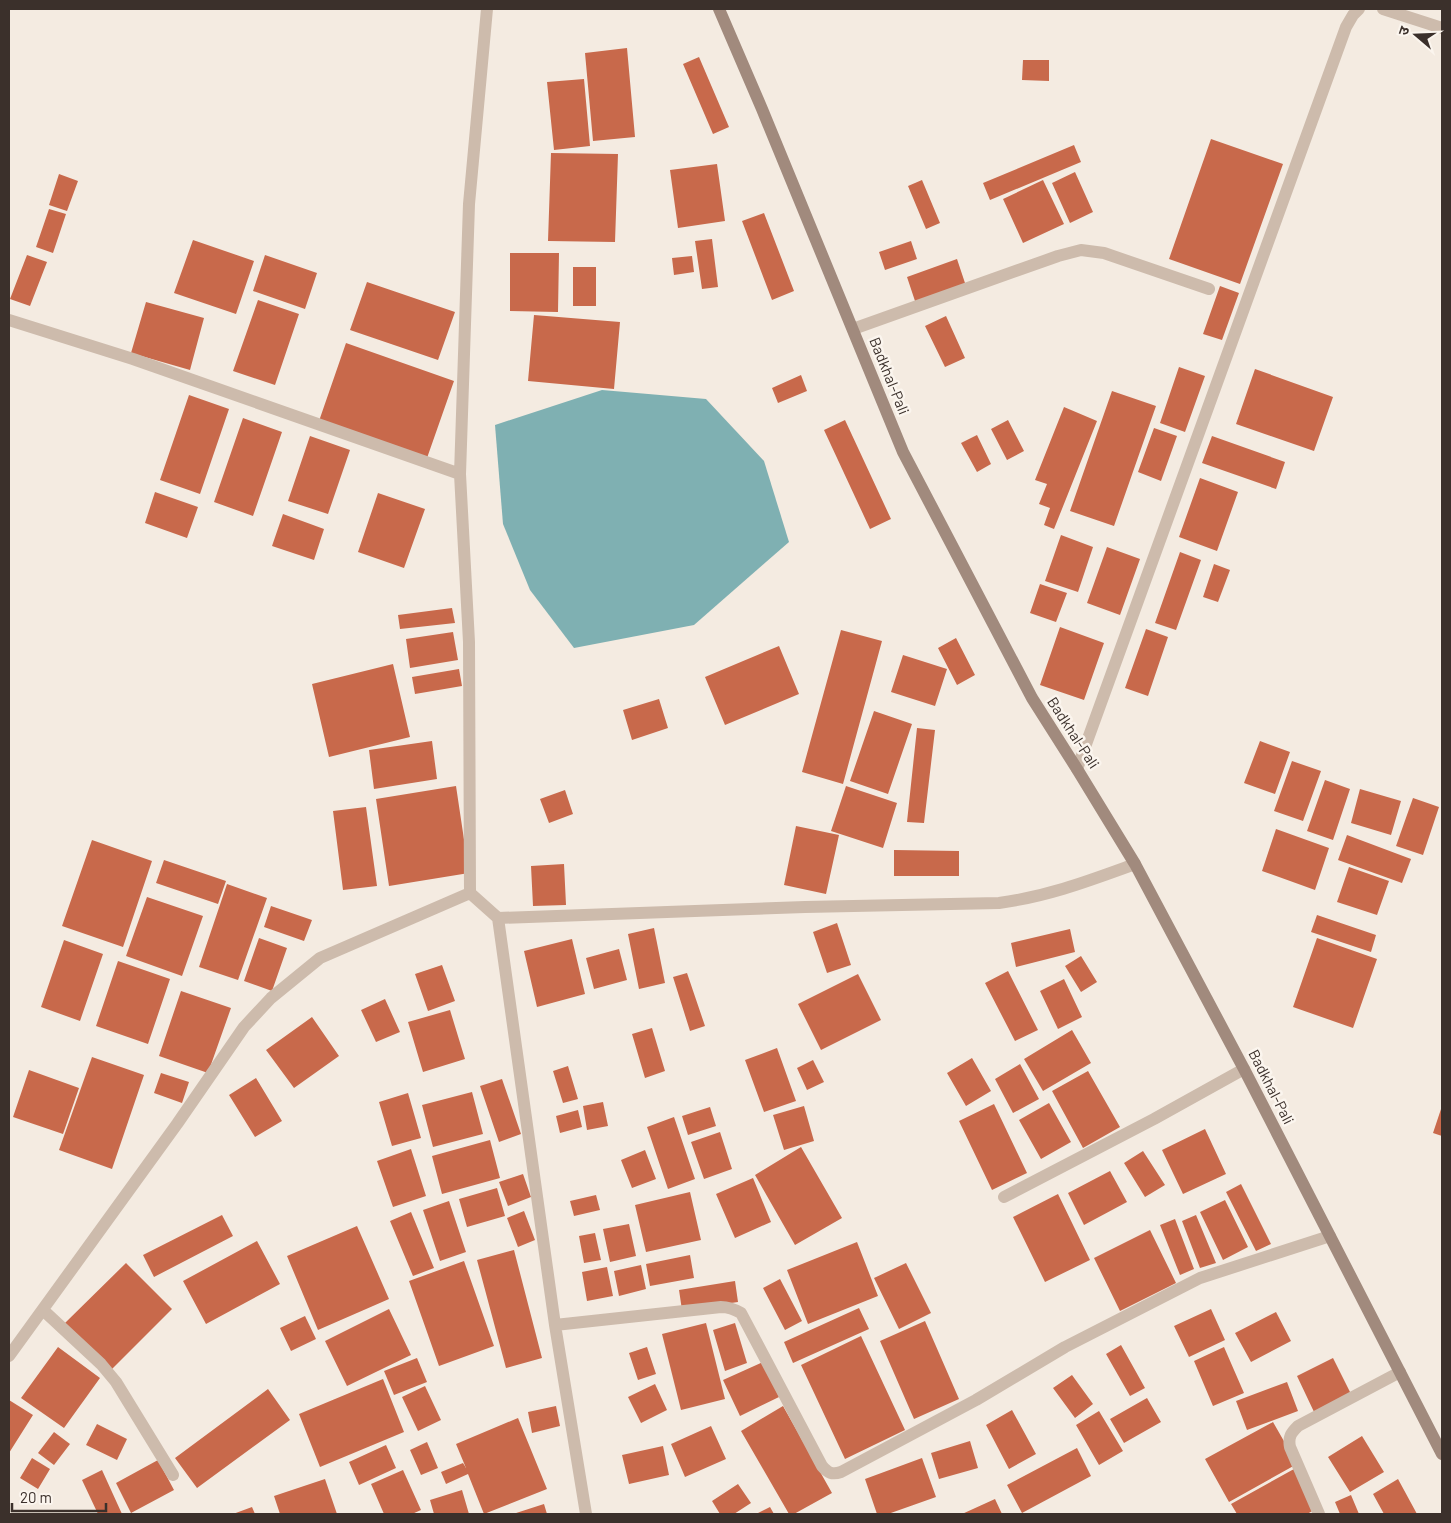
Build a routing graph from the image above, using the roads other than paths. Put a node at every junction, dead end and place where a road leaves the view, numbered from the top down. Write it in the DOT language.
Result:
graph roads {
  1 [pos="486,9"];
  2 [pos="719,9"];
  3 [pos="1359,9"];
  4 [pos="1383,9"];
  5 [pos="1442,28"];
  6 [pos="1209,290"];
  7 [pos="9,320"];
  8 [pos="853,330"];
  9 [pos="460,474"];
  10 [pos="1077,768"];
  11 [pos="1135,864"];
  12 [pos="470,893"];
  13 [pos="498,918"];
  14 [pos="1244,1069"];
  15 [pos="1004,1197"];
  16 [pos="1330,1236"];
  17 [pos="43,1310"];
  18 [pos="555,1324"];
  19 [pos="9,1356"];
  20 [pos="1400,1372"];
  21 [pos="1442,1454"];
  22 [pos="173,1475"];
  23 [pos="586,1514"];
  24 [pos="1319,1514"];
  1 -- 9 [label="street"];
  2 -- 8 [label="street, Badkhal-Pali"];
  3 -- 10 [label="street"];
  4 -- 5 [label="street"];
  6 -- 8 [label="street"];
  7 -- 9 [label="street"];
  8 -- 10 [label="street, Badkhal-Pali"];
  9 -- 12 [label="street"];
  10 -- 11 [label="street, Badkhal-Pali"];
  11 -- 13 [label="street"];
  11 -- 14 [label="street, Badkhal-Pali"];
  12 -- 13 [label="street"];
  12 -- 17 [label="street"];
  13 -- 18 [label="street"];
  14 -- 15 [label="street"];
  14 -- 16 [label="street, Badkhal-Pali"];
  16 -- 18 [label="street"];
  16 -- 20 [label="street, Badkhal-Pali"];
  17 -- 19 [label="street"];
  17 -- 22 [label="street"];
  18 -- 23 [label="street"];
  20 -- 21 [label="street, Badkhal-Pali"];
  20 -- 24 [label="street"];
}
